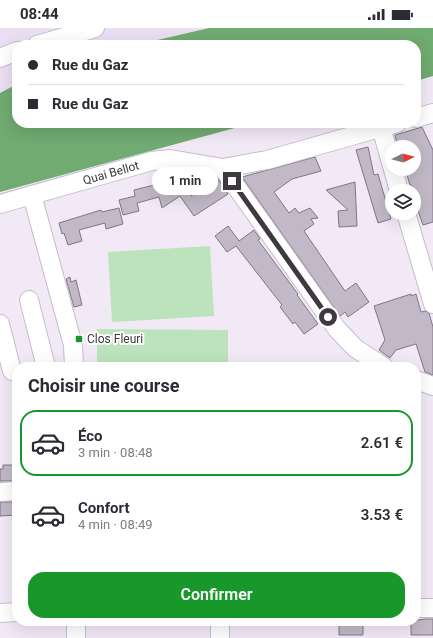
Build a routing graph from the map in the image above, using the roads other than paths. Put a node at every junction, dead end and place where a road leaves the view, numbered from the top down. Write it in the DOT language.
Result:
graph roads {
  1 [pos="95,28"];
  2 [pos="54,40"];
  3 [pos="12,53"];
  4 [pos="0,58"];
  5 [pos="433,113"];
  6 [pos="421,117"];
  7 [pos="379,128"];
  8 [pos="389,128"];
  9 [pos="390,140"];
  10 [pos="223,168"];
  11 [pos="32,195"];
  12 [pos="0,204"];
  13 [pos="408,220"];
  14 [pos="29,300"];
  15 [pos="433,304"];
  16 [pos="0,324"];
  17 [pos="45,362"];
  18 [pos="74,362"];
  19 [pos="377,362"];
  20 [pos="12,372"];
  21 [pos="421,382"];
  22 [pos="433,386"];
  23 [pos="12,491"];
  24 [pos="0,492"];
  25 [pos="421,608"];
  26 [pos="433,608"];
  27 [pos="12,612"];
  28 [pos="0,613"];
  29 [pos="76,626"];
  30 [pos="220,626"];
  31 [pos="76,638"];
  32 [pos="220,638"];
  1 -- 2 [label="street"];
  3 -- 4 [label="street"];
  5 -- 6 [label="street"];
  7 -- 10 [label="street, Quai Bellot"];
  8 -- 9 [label="street"];
  10 -- 11 [label="street, Quai Bellot"];
  10 -- 19 [label="street"];
  11 -- 12 [label="street, Quai Bellot"];
  11 -- 18 [label="street"];
  13 -- 15 [label="street"];
  14 -- 17 [label="street"];
  16 -- 20 [label="street"];
  21 -- 22 [label="street"];
  23 -- 24 [label="street"];
  25 -- 26 [label="street"];
  27 -- 28 [label="street"];
  29 -- 31 [label="street"];
  30 -- 32 [label="street"];
}
